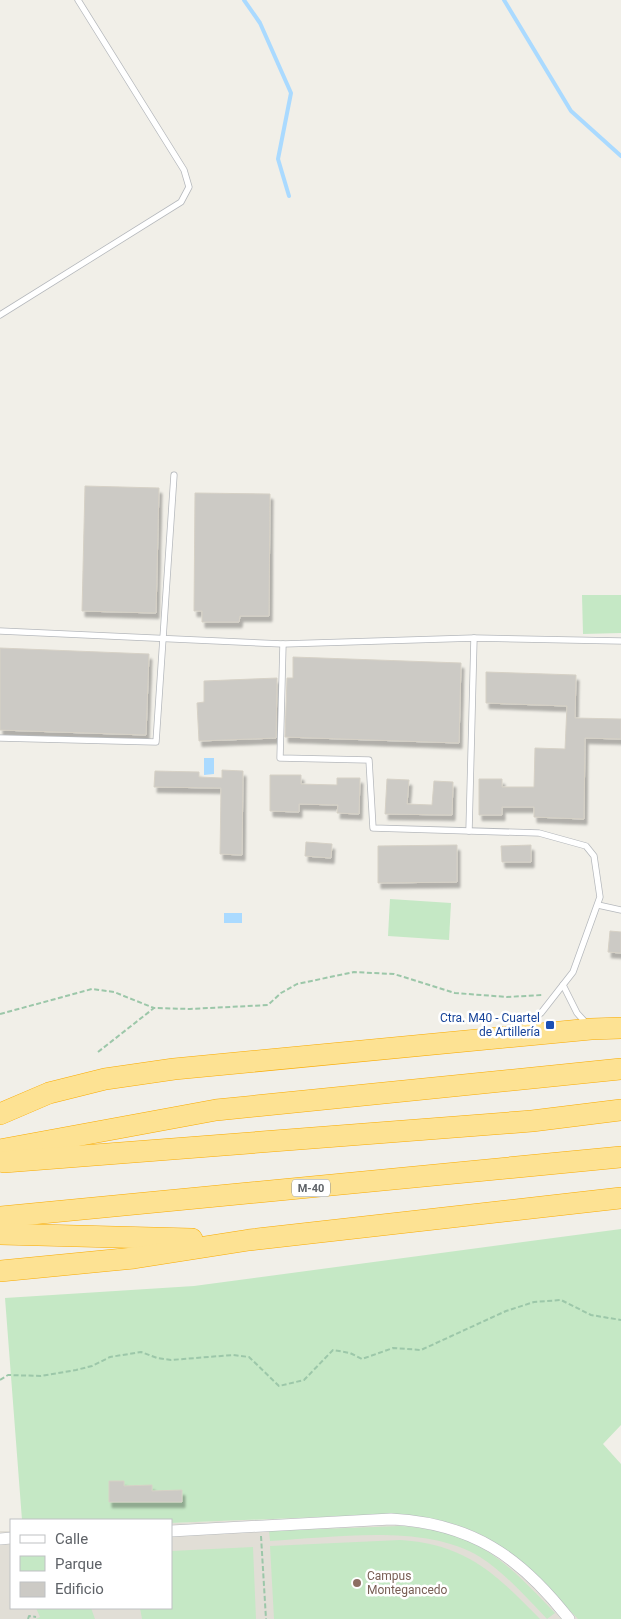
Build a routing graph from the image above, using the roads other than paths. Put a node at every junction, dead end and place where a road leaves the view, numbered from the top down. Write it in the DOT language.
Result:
graph roads {
  1 [pos="78,0"];
  2 [pos="0,315"];
  3 [pos="174,475"];
  4 [pos="0,631"];
  5 [pos="474,638"];
  6 [pos="163,639"];
  7 [pos="621,641"];
  8 [pos="283,644"];
  9 [pos="0,738"];
  10 [pos="469,831"];
  11 [pos="598,905"];
  12 [pos="621,910"];
  13 [pos="563,985"];
  14 [pos="621,1028"];
  15 [pos="592,1029"];
  16 [pos="510,1038"];
  17 [pos="621,1069"];
  18 [pos="621,1110"];
  19 [pos="0,1114"];
  20 [pos="0,1150"];
  21 [pos="621,1157"];
  22 [pos="0,1162"];
  23 [pos="621,1198"];
  24 [pos="0,1218"];
  25 [pos="0,1234"];
  26 [pos="249,1240"];
  27 [pos="0,1271"];
  28 [pos="172,1531"];
  29 [pos="569,1619"];
  1 -- 2 [label="lane"];
  3 -- 6 [label="lane"];
  4 -- 6 [label="lane"];
  5 -- 7 [label="lane"];
  5 -- 8 [label="lane"];
  5 -- 10 [label="lane"];
  6 -- 8 [label="lane"];
  6 -- 9 [label="lane"];
  8 -- 10 [label="lane"];
  10 -- 11 [label="lane"];
  11 -- 12 [label="lane"];
  11 -- 13 [label="lane"];
  13 -- 15 [label="lane"];
  13 -- 16 [label="lane"];
  14 -- 15 [label="highway"];
  15 -- 16 [label="highway"];
  16 -- 19 [label="highway"];
  17 -- 20 [label="highway"];
  18 -- 22 [label="highway"];
  21 -- 24 [label="highway, M-40"];
  23 -- 26 [label="highway"];
  25 -- 26 [label="highway"];
  26 -- 27 [label="highway"];
  28 -- 29 [label="street"];
}
